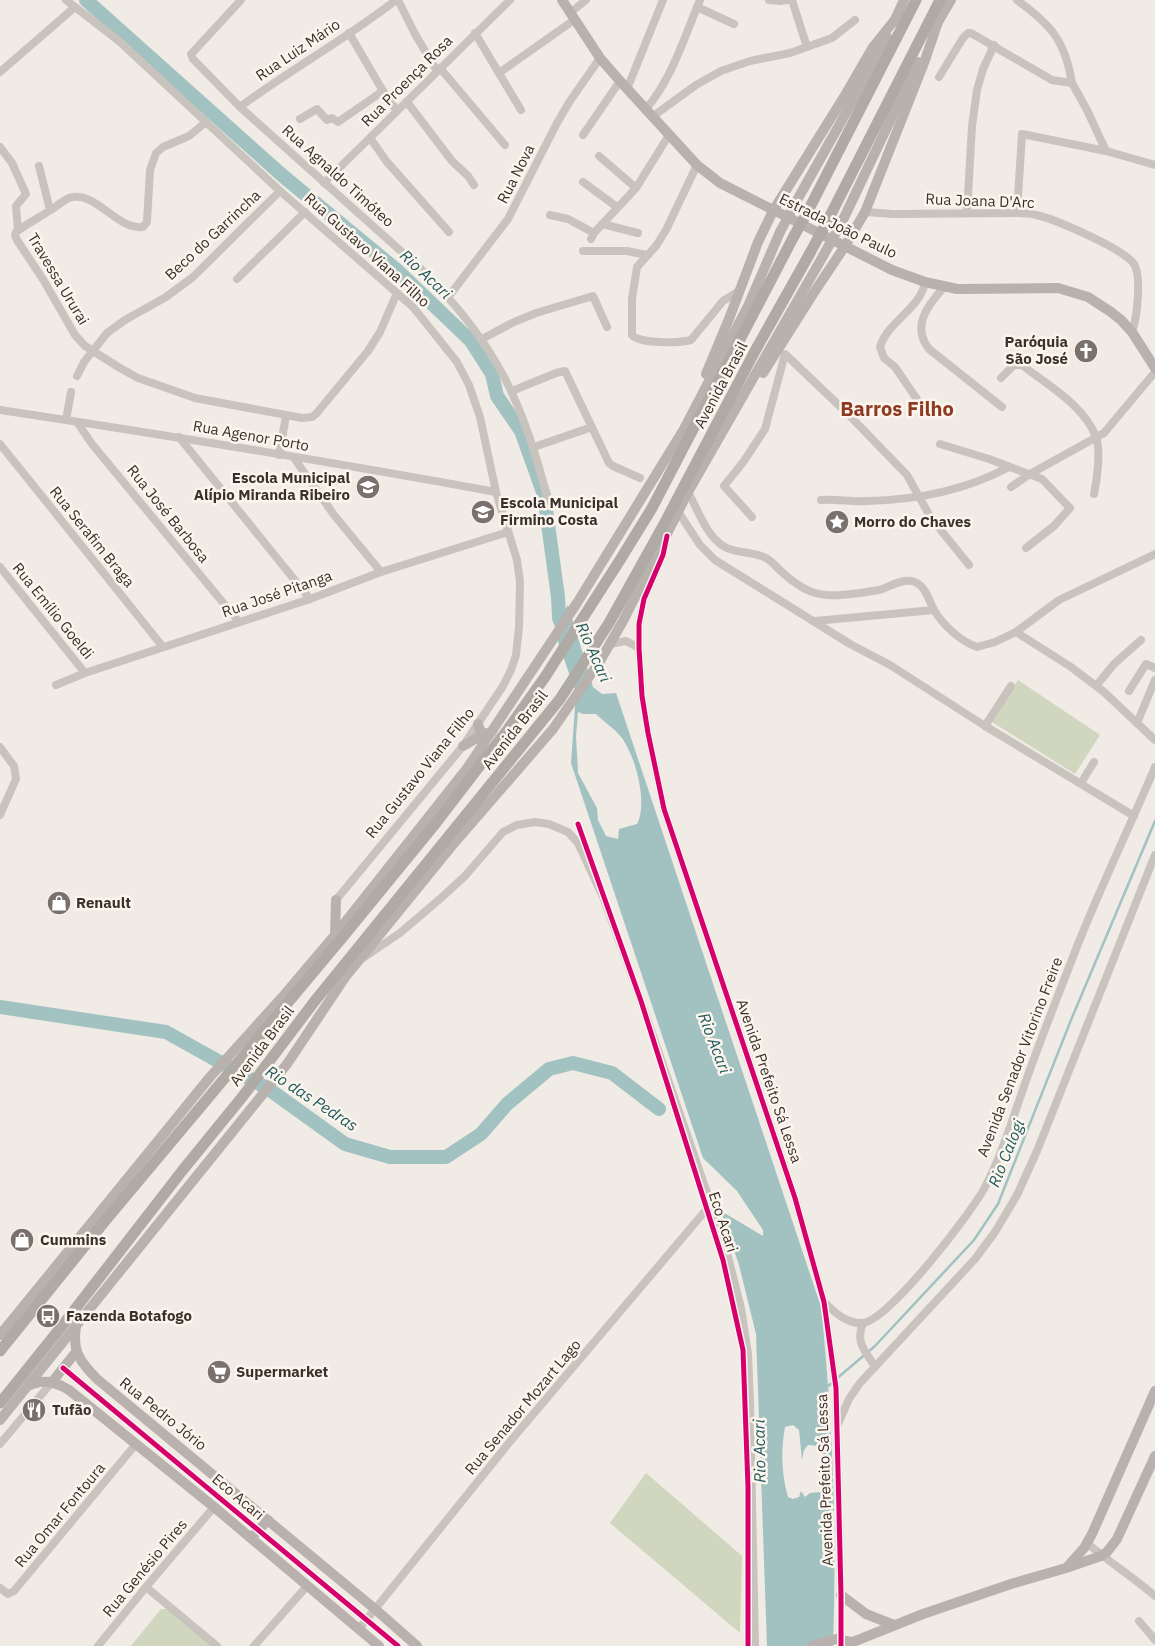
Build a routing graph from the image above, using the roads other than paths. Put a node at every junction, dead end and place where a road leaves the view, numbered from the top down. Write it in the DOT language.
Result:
graph roads {
  1 [pos="66,0"];
  2 [pos="241,0"];
  3 [pos="397,0"];
  4 [pos="510,0"];
  5 [pos="562,0"];
  6 [pos="586,0"];
  7 [pos="663,0"];
  8 [pos="769,0"];
  9 [pos="788,0"];
  10 [pos="792,0"];
  11 [pos="904,0"];
  12 [pos="916,0"];
  13 [pos="940,0"];
  14 [pos="952,0"];
  15 [pos="1017,0"];
  16 [pos="698,4"];
  17 [pos="75,7"];
  18 [pos="572,16"];
  19 [pos="896,17"];
  20 [pos="855,20"];
  21 [pos="938,22"];
  22 [pos="734,24"];
  23 [pos="349,32"];
  24 [pos="475,33"];
  25 [pos="994,45"];
  26 [pos="808,47"];
  27 [pos="600,58"];
  28 [pos="438,69"];
  29 [pos="0,72"];
  30 [pos="499,72"];
  31 [pos="939,77"];
  32 [pos="1072,83"];
  33 [pos="623,85"];
  34 [pos="383,91"];
  35 [pos="407,102"];
  36 [pos="240,107"];
  37 [pos="521,110"];
  38 [pos="396,111"];
  39 [pos="648,113"];
  40 [pos="300,119"];
  41 [pos="206,122"];
  42 [pos="584,135"];
  43 [pos="669,135"];
  44 [pos="370,138"];
  45 [pos="505,145"];
  46 [pos="0,147"];
  47 [pos="1106,151"];
  48 [pos="599,156"];
  49 [pos="697,165"];
  50 [pos="1155,165"];
  51 [pos="38,166"];
  52 [pos="583,182"];
  53 [pos="324,183"];
  54 [pos="474,185"];
  55 [pos="636,188"];
  56 [pos="280,191"];
  57 [pos="617,207"];
  58 [pos="50,210"];
  59 [pos="773,211"];
  60 [pos="305,212"];
  61 [pos="865,212"];
  62 [pos="967,213"];
  63 [pos="1017,213"];
  64 [pos="550,215"];
  65 [pos="602,224"];
  66 [pos="18,230"];
  67 [pos="449,232"];
  68 [pos="638,233"];
  69 [pos="846,246"];
  70 [pos="583,251"];
  71 [pos="647,255"];
  72 [pos="237,280"];
  73 [pos="925,282"];
  74 [pos="944,287"];
  75 [pos="739,291"];
  76 [pos="397,293"];
  77 [pos="449,296"];
  78 [pos="915,302"];
  79 [pos="928,308"];
  80 [pos="607,327"];
  81 [pos="1132,332"];
  82 [pos="482,338"];
  83 [pos="92,350"];
  84 [pos="1155,368"];
  85 [pos="1155,372"];
  86 [pos="77,376"];
  87 [pos="1001,378"];
  88 [pos="512,391"];
  89 [pos="71,392"];
  90 [pos="743,397"];
  91 [pos="1002,407"];
  92 [pos="0,410"];
  93 [pos="692,414"];
  94 [pos="927,414"];
  95 [pos="286,416"];
  96 [pos="66,420"];
  97 [pos="77,422"];
  98 [pos="592,428"];
  99 [pos="179,437"];
  100 [pos="1096,438"];
  101 [pos="0,444"];
  102 [pos="940,444"];
  103 [pos="534,447"];
  104 [pos="280,455"];
  105 [pos="294,458"];
  106 [pos="1009,467"];
  107 [pos="1030,474"];
  108 [pos="640,478"];
  109 [pos="1011,487"];
  110 [pos="496,492"];
  111 [pos="688,492"];
  112 [pos="1094,494"];
  113 [pos="920,496"];
  114 [pos="821,500"];
  115 [pos="549,505"];
  116 [pos="679,513"];
  117 [pos="752,517"];
  118 [pos="508,532"];
  119 [pos="667,536"];
  120 [pos="1026,548"];
  121 [pos="1155,554"];
  122 [pos="969,565"];
  123 [pos="0,567"];
  124 [pos="382,572"];
  125 [pos="310,599"];
  126 [pos="934,610"];
  127 [pos="815,621"];
  128 [pos="239,622"];
  129 [pos="1016,632"];
  130 [pos="1141,640"];
  131 [pos="610,644"];
  132 [pos="163,647"];
  133 [pos="639,648"];
  134 [pos="1155,668"];
  135 [pos="85,673"];
  136 [pos="1155,680"];
  137 [pos="56,685"];
  138 [pos="1011,686"];
  139 [pos="1096,686"];
  140 [pos="1129,692"];
  141 [pos="1137,723"];
  142 [pos="478,724"];
  143 [pos="985,726"];
  144 [pos="488,733"];
  145 [pos="1155,740"];
  146 [pos="464,746"];
  147 [pos="0,747"];
  148 [pos="1094,762"];
  149 [pos="1155,767"];
  150 [pos="1081,783"];
  151 [pos="0,814"];
  152 [pos="1134,816"];
  153 [pos="1155,855"];
  154 [pos="336,900"];
  155 [pos="335,935"];
  156 [pos="357,962"];
  157 [pos="244,1046"];
  158 [pos="214,1082"];
  159 [pos="712,1206"];
  160 [pos="824,1302"];
  161 [pos="863,1323"];
  162 [pos="76,1326"];
  163 [pos="0,1335"];
  164 [pos="0,1351"];
  165 [pos="76,1352"];
  166 [pos="875,1367"];
  167 [pos="52,1382"];
  168 [pos="27,1386"];
  169 [pos="1155,1391"];
  170 [pos="0,1403"];
  171 [pos="0,1420"];
  172 [pos="837,1426"];
  173 [pos="0,1444"];
  174 [pos="136,1444"];
  175 [pos="1155,1456"];
  176 [pos="214,1507"];
  177 [pos="268,1520"];
  178 [pos="250,1538"];
  179 [pos="1087,1544"];
  180 [pos="1101,1556"];
  181 [pos="1066,1568"];
  182 [pos="146,1586"];
  183 [pos="307,1586"];
  184 [pos="0,1588"];
  185 [pos="841,1594"];
  186 [pos="1155,1596"];
  187 [pos="375,1609"];
  188 [pos="1139,1621"];
  189 [pos="894,1625"];
  190 [pos="359,1629"];
  191 [pos="1155,1640"];
  192 [pos="842,1643"];
  193 [pos="98,1646"];
  194 [pos="217,1646"];
  195 [pos="254,1646"];
  196 [pos="379,1646"];
  197 [pos="417,1646"];
  198 [pos="755,1646"];
  199 [pos="812,1646"];
  200 [pos="1150,1646"];
  1 -- 17 [label="street, Rua Gustavo Viana Filho"];
  2 -- 36 [label="street, Rua Agnaldo Timóteo"];
  3 -- 23 [label="street, Rua Luiz Mário"];
  3 -- 28 [label="street"];
  4 -- 24 [label="street, Rua Proença Rosa"];
  5 -- 18 [label="main road, Estrada João Paulo"];
  6 -- 18 [label="street"];
  7 -- 33 [label="street"];
  8 -- 9 [label="street"];
  10 -- 26 [label="street"];
  11 -- 19 [label="main road, Avenida Brasil"];
  12 -- 157 [label="highway, Avenida Brasil, bridge"];
  13 -- 170 [label="highway, Avenida Brasil, bridge"];
  14 -- 21 [label="main road, Avenida Brasil"];
  15 -- 32 [label="street"];
  16 -- 22 [label="street"];
  16 -- 39 [label="street"];
  17 -- 29 [label="street"];
  17 -- 41 [label="street, Rua Gustavo Viana Filho"];
  18 -- 27 [label="main road, Estrada João Paulo"];
  18 -- 30 [label="street"];
  19 -- 59 [label="main road"];
  19 -- 93 [label="main road, Avenida Brasil, bridge"];
  20 -- 26 [label="street"];
  21 -- 61 [label="main road"];
  21 -- 90 [label="main road, Avenida Brasil, bridge"];
  23 -- 34 [label="street"];
  23 -- 36 [label="street, Rua Luiz Mário"];
  24 -- 28 [label="street, Rua Proença Rosa"];
  24 -- 30 [label="street"];
  25 -- 31 [label="street"];
  25 -- 32 [label="street"];
  25 -- 62 [label="street"];
  26 -- 39 [label="street"];
  27 -- 33 [label="main road, Estrada João Paulo"];
  27 -- 77 [label="street, Rua Nova"];
  28 -- 35 [label="street, Rua Proença Rosa"];
  28 -- 45 [label="street"];
  30 -- 37 [label="street"];
  32 -- 47 [label="street"];
  33 -- 39 [label="main road, Estrada João Paulo"];
  33 -- 42 [label="street"];
  34 -- 38 [label="street"];
  34 -- 40 [label="street"];
  35 -- 38 [label="street, Rua Proença Rosa"];
  35 -- 54 [label="street"];
  36 -- 53 [label="street, Rua Agnaldo Timóteo"];
  38 -- 44 [label="street, Rua Proença Rosa"];
  39 -- 43 [label="main road, Estrada João Paulo"];
  41 -- 56 [label="street, Rua Gustavo Viana Filho"];
  41 -- 58 [label="street, Travessa Ururai"];
  43 -- 49 [label="main road, Estrada João Paulo"];
  43 -- 55 [label="street"];
  44 -- 53 [label="street, Rua Proença Rosa"];
  44 -- 67 [label="street"];
  46 -- 66 [label="street"];
  47 -- 50 [label="street"];
  47 -- 63 [label="street"];
  48 -- 55 [label="street"];
  49 -- 59 [label="main road, Estrada João Paulo"];
  49 -- 71 [label="street"];
  51 -- 58 [label="street"];
  52 -- 57 [label="street"];
  53 -- 77 [label="street, Rua Agnaldo Timóteo"];
  55 -- 57 [label="street"];
  56 -- 60 [label="street, Rua Gustavo Viana Filho"];
  56 -- 83 [label="street, Beco do Garrincha"];
  57 -- 65 [label="street"];
  58 -- 66 [label="street, Travessa Ururai"];
  59 -- 69 [label="main road, Estrada João Paulo"];
  59 -- 75 [label="main road"];
  60 -- 72 [label="street"];
  60 -- 76 [label="street, Rua Gustavo Viana Filho"];
  61 -- 62 [label="street, Rua Joana D'Arc"];
  61 -- 69 [label="main road"];
  62 -- 63 [label="street, Rua Joana D'Arc"];
  63 -- 81 [label="street, Rua Joana D'Arc"];
  64 -- 65 [label="street"];
  65 -- 68 [label="street"];
  66 -- 83 [label="street, Travessa Ururai"];
  69 -- 73 [label="main road, Estrada João Paulo"];
  69 -- 90 [label="main road"];
  70 -- 71 [label="street"];
  71 -- 75 [label="street"];
  73 -- 74 [label="main road, Estrada João Paulo"];
  73 -- 78 [label="street"];
  74 -- 79 [label="street"];
  74 -- 81 [label="main road, Estrada João Paulo"];
  75 -- 93 [label="main road"];
  76 -- 95 [label="street, Travessa Ururai"];
  76 -- 110 [label="street, Rua Gustavo Viana Filho"];
  77 -- 82 [label="street, Rua Agnaldo Timóteo"];
  78 -- 79 [label="street"];
  78 -- 94 [label="street"];
  79 -- 91 [label="street"];
  80 -- 82 [label="street"];
  81 -- 84 [label="main road, Estrada João Paulo"];
  82 -- 88 [label="street, Rua Agnaldo Timóteo"];
  83 -- 86 [label="street, Beco do Garrincha"];
  83 -- 95 [label="street, Travessa Ururai"];
  85 -- 100 [label="street"];
  87 -- 100 [label="street"];
  88 -- 98 [label="street"];
  88 -- 103 [label="street, Rua Agnaldo Timóteo"];
  89 -- 96 [label="street"];
  90 -- 111 [label="main road, Avenida Brasil"];
  92 -- 96 [label="street, Rua Agenor Porto"];
  93 -- 144 [label="main road, Avenida Brasil"];
  95 -- 104 [label="street"];
  96 -- 97 [label="street, Rua Agenor Porto"];
  97 -- 99 [label="street, Rua Agenor Porto"];
  97 -- 128 [label="street, Rua José Barbosa"];
  98 -- 103 [label="street"];
  98 -- 108 [label="street"];
  99 -- 104 [label="street, Rua Agenor Porto"];
  99 -- 125 [label="street"];
  100 -- 107 [label="street"];
  100 -- 112 [label="street"];
  101 -- 132 [label="street, Rua Serafim Braga"];
  102 -- 106 [label="street"];
  103 -- 115 [label="street, Rua Agnaldo Timóteo"];
  104 -- 105 [label="street, Rua Agenor Porto"];
  105 -- 110 [label="street, Rua Agenor Porto"];
  105 -- 124 [label="street"];
  106 -- 107 [label="street"];
  106 -- 113 [label="street"];
  107 -- 109 [label="street"];
  107 -- 120 [label="street"];
  110 -- 118 [label="street, Rua Gustavo Viana Filho"];
  111 -- 116 [label="main road, Avenida Brasil"];
  111 -- 126 [label="street"];
  113 -- 114 [label="street"];
  113 -- 117 [label="street"];
  113 -- 122 [label="street"];
  116 -- 119 [label="main road, Avenida Brasil"];
  116 -- 127 [label="street"];
  118 -- 124 [label="street, Rua José Pitanga"];
  118 -- 142 [label="street, Rua Gustavo Viana Filho"];
  119 -- 131 [label="main road, Avenida Brasil"];
  119 -- 133 [label="street, Avenida Prefeito Sá Lessa"];
  121 -- 129 [label="street"];
  123 -- 135 [label="street, Rua Emílio Goeldi"];
  124 -- 125 [label="street, Rua José Pitanga"];
  125 -- 128 [label="street, Rua José Pitanga"];
  126 -- 127 [label="street"];
  126 -- 129 [label="street"];
  127 -- 143 [label="street"];
  128 -- 132 [label="street, Rua José Pitanga"];
  129 -- 139 [label="street"];
  130 -- 139 [label="street"];
  131 -- 133 [label="street"];
  131 -- 156 [label="main road, Avenida Brasil"];
  132 -- 135 [label="street, Rua José Pitanga"];
  133 -- 160 [label="street, Avenida Prefeito Sá Lessa"];
  134 -- 140 [label="street"];
  135 -- 137 [label="street, Rua José Pitanga"];
  136 -- 141 [label="street"];
  138 -- 143 [label="street"];
  139 -- 141 [label="street"];
  141 -- 145 [label="street"];
  142 -- 144 [label="main road"];
  142 -- 146 [label="street, Rua Gustavo Viana Filho"];
  143 -- 150 [label="street"];
  144 -- 146 [label="main road"];
  144 -- 155 [label="main road, Avenida Brasil"];
  146 -- 154 [label="street, Rua Gustavo Viana Filho"];
  147 -- 151 [label="street"];
  148 -- 150 [label="street"];
  149 -- 152 [label="street, Avenida Senador Vitorino Freire"];
  150 -- 152 [label="street"];
  152 -- 161 [label="street, Avenida Senador Vitorino Freire"];
  153 -- 166 [label="street"];
  154 -- 155 [label="main road"];
  155 -- 157 [label="main road, Avenida Brasil"];
  156 -- 159 [label="street"];
  156 -- 162 [label="main road, Avenida Brasil"];
  157 -- 158 [label="highway, Avenida Brasil"];
  158 -- 163 [label="main road, Avenida Brasil"];
  158 -- 164 [label="highway, Avenida Brasil"];
  159 -- 187 [label="street, Rua Senador Mozart Lago"];
  159 -- 198 [label="street"];
  160 -- 161 [label="street"];
  160 -- 172 [label="street, Avenida Prefeito Sá Lessa"];
  161 -- 166 [label="street"];
  162 -- 165 [label="main road"];
  162 -- 168 [label="main road, Avenida Brasil"];
  165 -- 167 [label="main road"];
  165 -- 177 [label="main road, Rua Pedro Jório"];
  166 -- 172 [label="street"];
  167 -- 168 [label="main road"];
  167 -- 173 [label="street"];
  167 -- 174 [label="main road"];
  168 -- 171 [label="main road, Avenida Brasil"];
  169 -- 179 [label="main road"];
  172 -- 185 [label="street, Avenida Prefeito Sá Lessa"];
  174 -- 176 [label="main road"];
  174 -- 184 [label="street, Rua Omar Fontoura"];
  175 -- 180 [label="main road"];
  176 -- 178 [label="main road"];
  176 -- 182 [label="street, Rua Genésio Pires"];
  177 -- 178 [label="main road"];
  177 -- 187 [label="main road, Rua Pedro Jório"];
  178 -- 183 [label="main road"];
  179 -- 180 [label="street"];
  179 -- 181 [label="main road"];
  180 -- 181 [label="main road"];
  180 -- 186 [label="street"];
  181 -- 189 [label="main road"];
  182 -- 193 [label="street, Rua Genésio Pires"];
  182 -- 194 [label="street"];
  183 -- 190 [label="main road"];
  183 -- 195 [label="street"];
  185 -- 189 [label="main road"];
  185 -- 192 [label="street, Avenida Prefeito Sá Lessa"];
  187 -- 190 [label="street, Rua Senador Mozart Lago"];
  187 -- 197 [label="main road, Rua Pedro Jório"];
  188 -- 191 [label="street"];
  189 -- 192 [label="main road"];
  190 -- 196 [label="main road"];
  191 -- 200 [label="street"];
  192 -- 199 [label="main road"];
}
